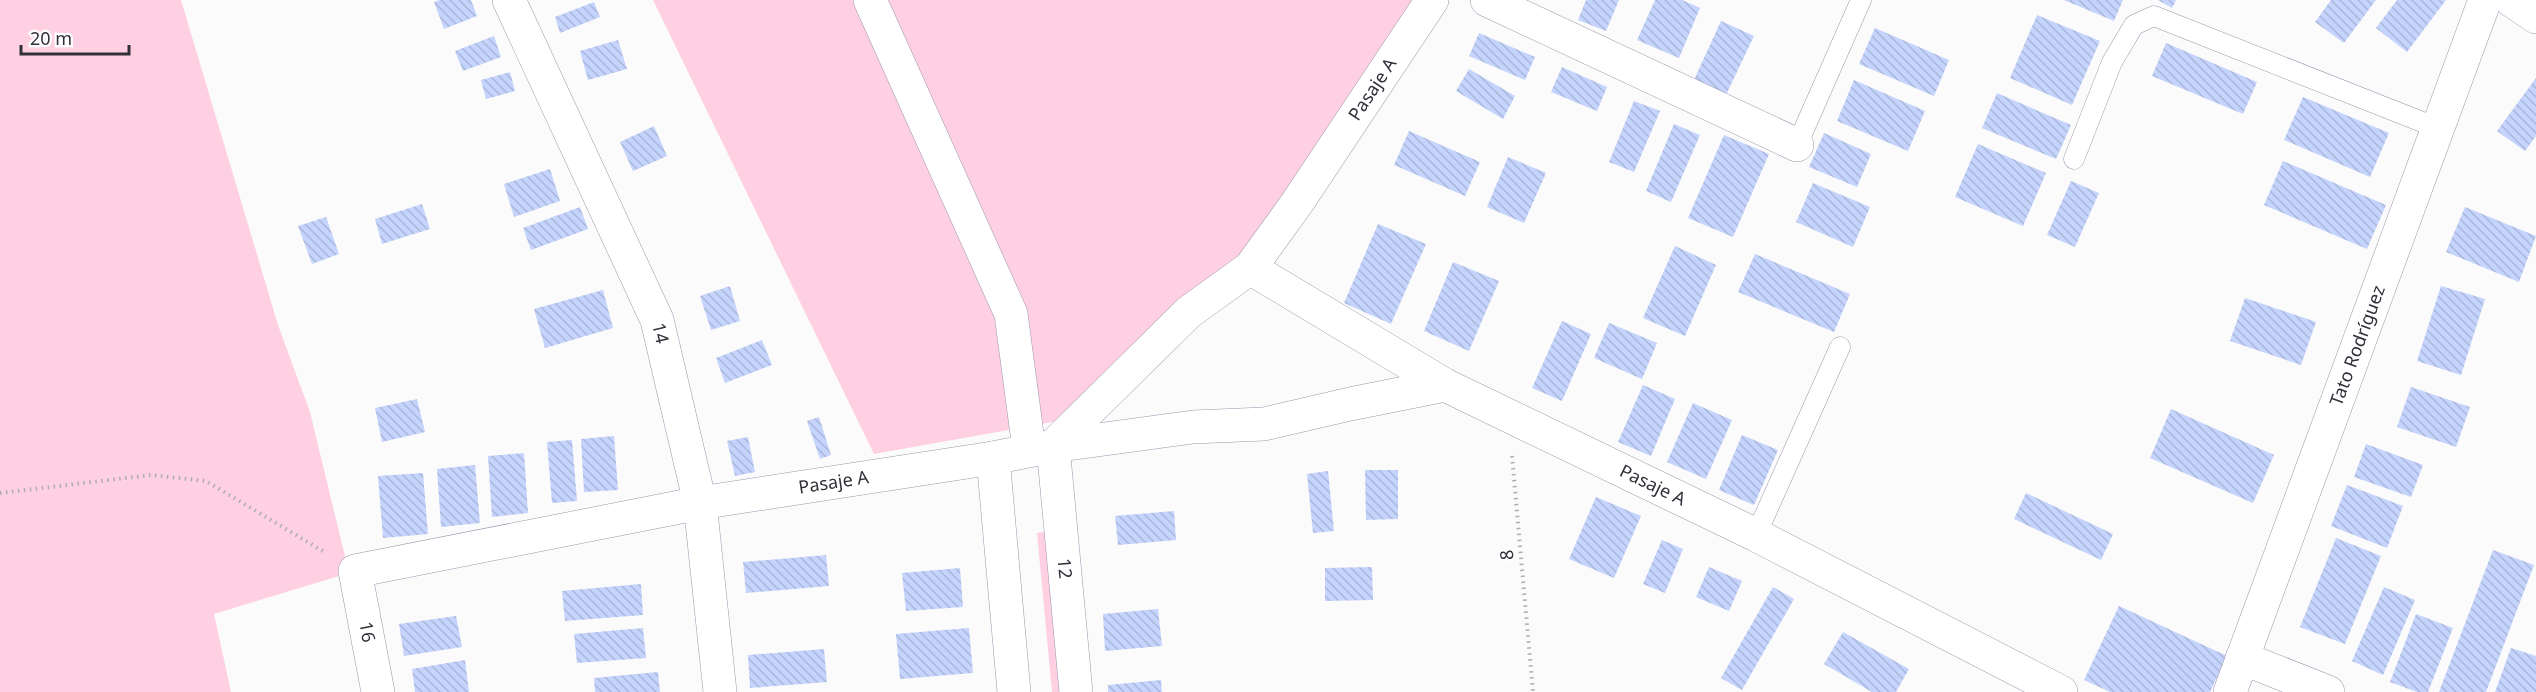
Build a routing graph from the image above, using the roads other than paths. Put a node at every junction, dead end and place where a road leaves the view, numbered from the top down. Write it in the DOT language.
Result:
graph roads {
  1 [pos="510,0"];
  2 [pos="870,0"];
  3 [pos="1432,0"];
  4 [pos="1487,0"];
  5 [pos="1861,0"];
  6 [pos="2486,0"];
  7 [pos="2511,0"];
  8 [pos="2536,17"];
  9 [pos="2440,129"];
  10 [pos="1797,145"];
  11 [pos="2074,159"];
  12 [pos="1250,268"];
  13 [pos="1840,347"];
  14 [pos="1444,385"];
  15 [pos="1041,447"];
  16 [pos="993,458"];
  17 [pos="700,503"];
  18 [pos="1755,535"];
  19 [pos="355,572"];
  20 [pos="2242,658"];
  21 [pos="378,692"];
  22 [pos="720,692"];
  23 [pos="1014,692"];
  24 [pos="1076,692"];
  25 [pos="2061,692"];
  26 [pos="2230,692"];
  27 [pos="2328,692"];
  1 -- 17 [label="street, 14"];
  2 -- 15 [label="street, 12"];
  3 -- 12 [label="street, Pasaje A"];
  4 -- 10 [label="street"];
  5 -- 10 [label="lane"];
  6 -- 9 [label="street, Tato Rodríguez"];
  7 -- 8 [label="street"];
  9 -- 11 [label="lane"];
  9 -- 20 [label="street, Tato Rodríguez"];
  12 -- 14 [label="street, Pasaje A"];
  12 -- 15 [label="street, Pasaje A"];
  13 -- 18 [label="lane"];
  14 -- 15 [label="street"];
  14 -- 18 [label="street, Pasaje A"];
  15 -- 16 [label="street, Pasaje A"];
  15 -- 24 [label="street, 12"];
  16 -- 17 [label="street, Pasaje A"];
  16 -- 23 [label="street"];
  17 -- 19 [label="street, Pasaje A"];
  17 -- 22 [label="street, 14"];
  18 -- 25 [label="street, Pasaje A"];
  19 -- 21 [label="street, 16"];
  20 -- 26 [label="street, Tato Rodríguez"];
  20 -- 27 [label="street"];
}
